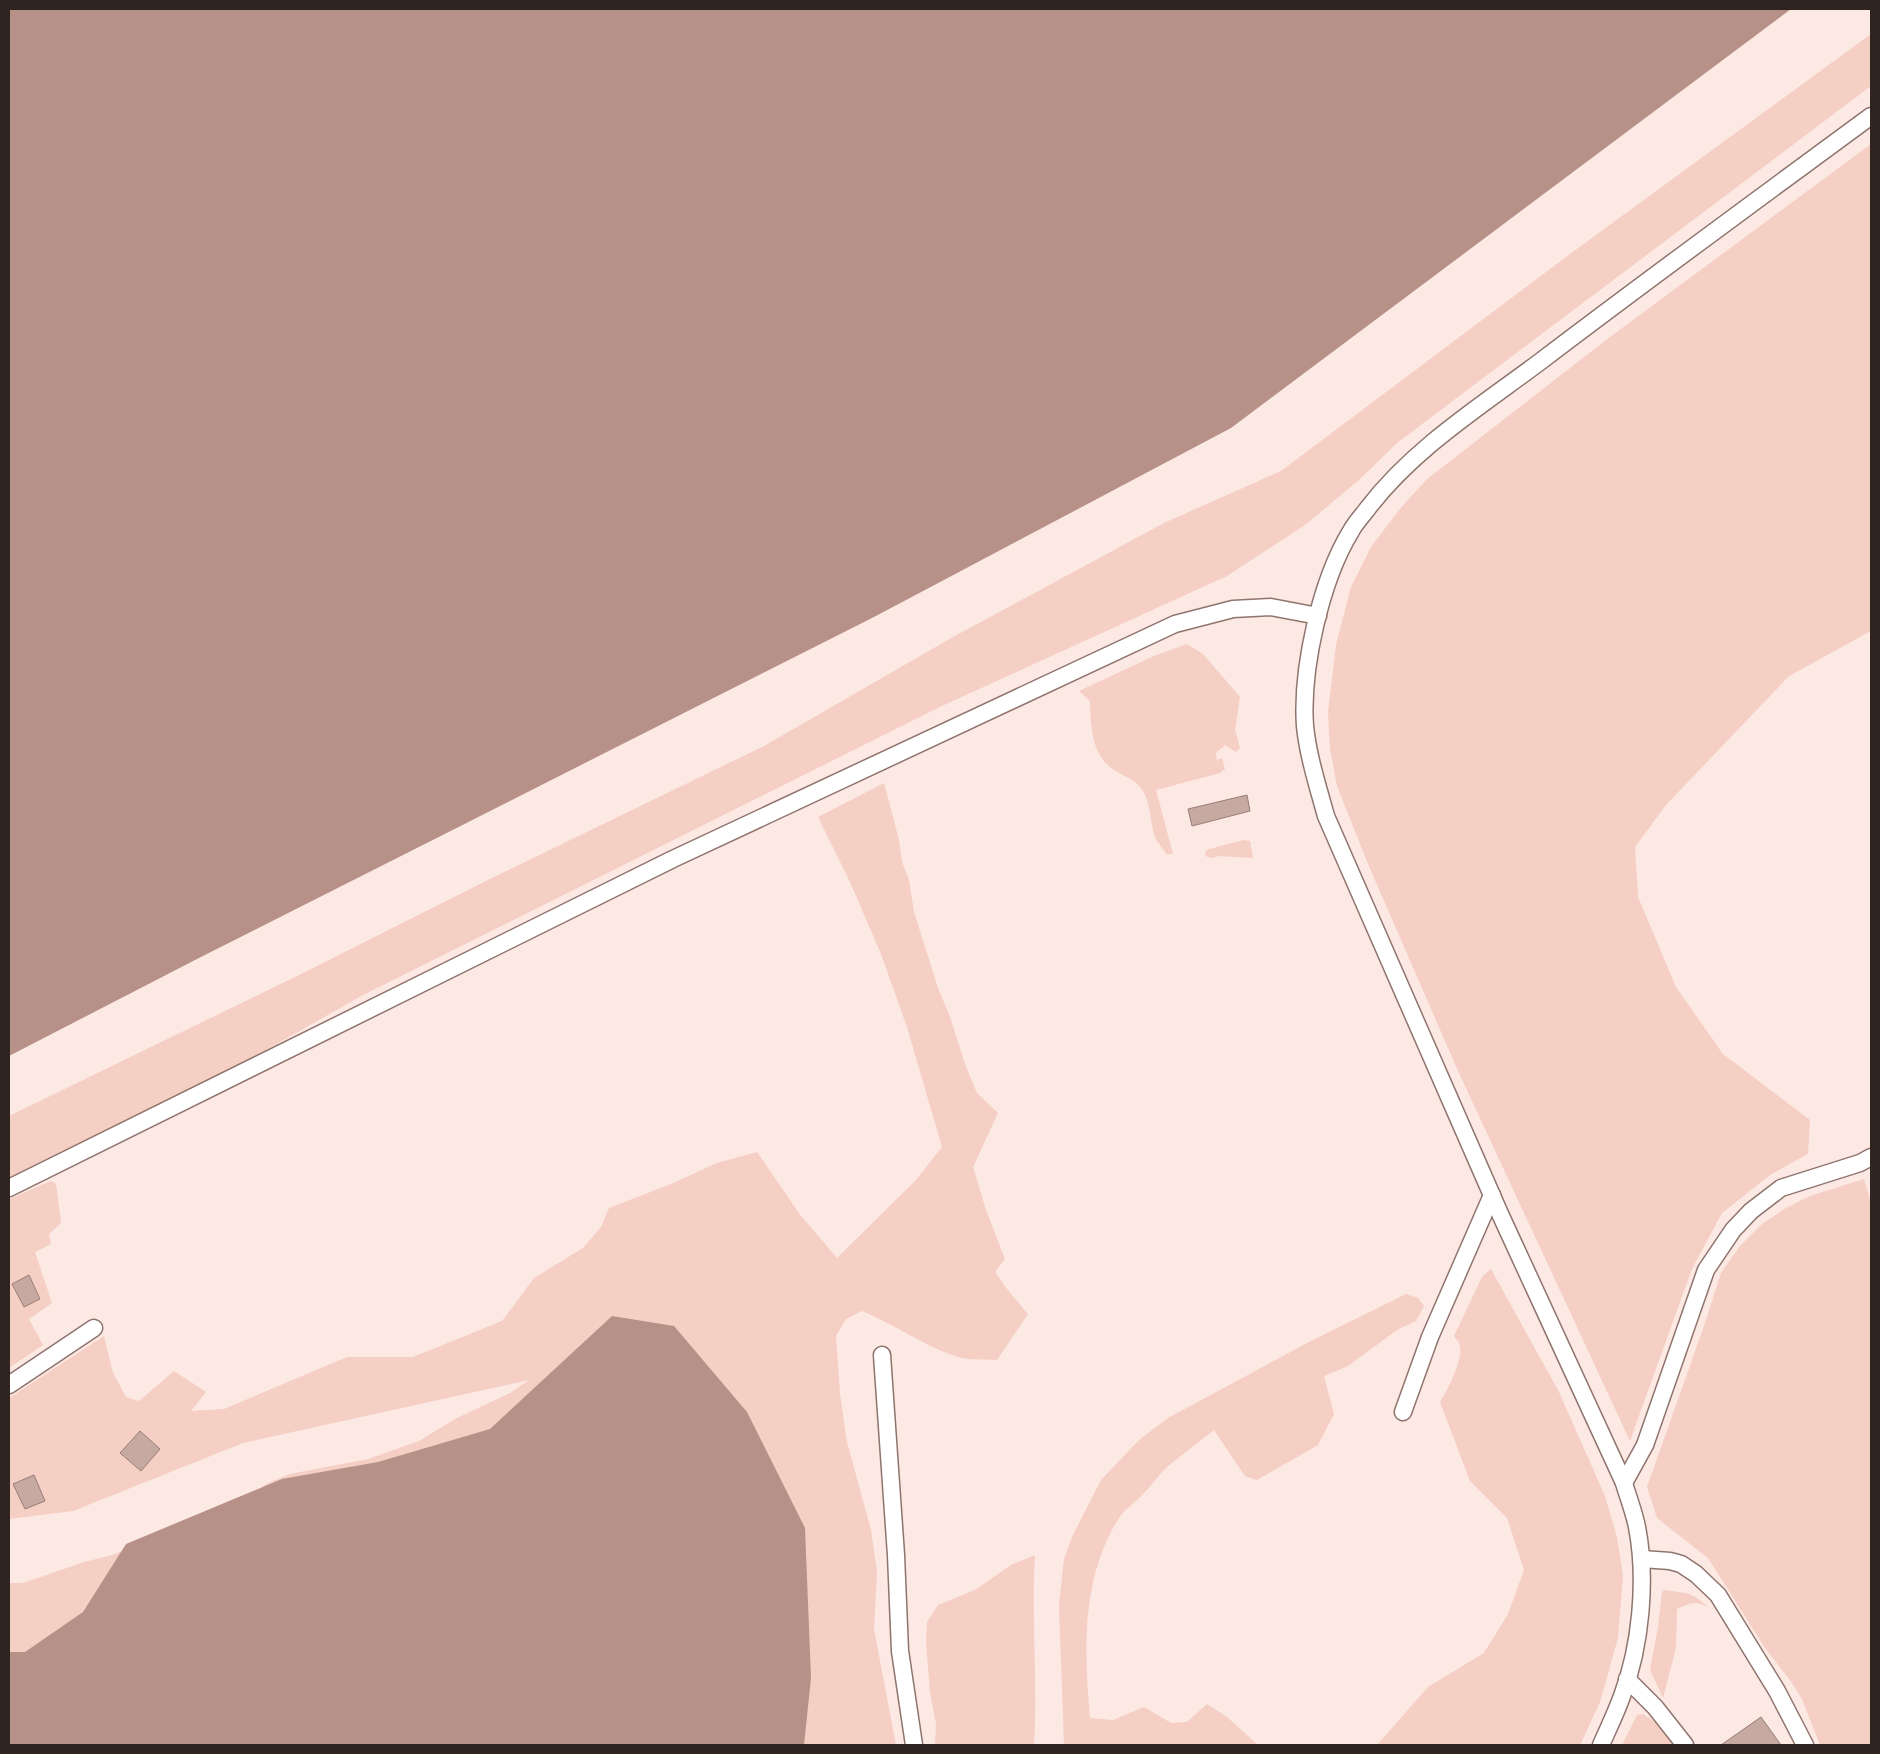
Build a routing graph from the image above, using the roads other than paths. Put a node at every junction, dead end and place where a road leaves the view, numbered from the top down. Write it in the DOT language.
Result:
graph roads {
  1 [pos="1871,116"];
  2 [pos="1318,616"];
  3 [pos="1871,1157"];
  4 [pos="9,1188"];
  5 [pos="1492,1195"];
  6 [pos="94,1328"];
  7 [pos="882,1355"];
  8 [pos="9,1385"];
  9 [pos="1403,1412"];
  10 [pos="1624,1483"];
  11 [pos="1642,1559"];
  12 [pos="1627,1680"];
  13 [pos="914,1745"];
  14 [pos="1601,1745"];
  15 [pos="1685,1745"];
  16 [pos="1805,1745"];
  1 -- 2 [label="lane"];
  2 -- 4 [label="lane"];
  2 -- 5 [label="lane"];
  3 -- 10 [label="lane"];
  5 -- 9 [label="lane"];
  5 -- 10 [label="lane"];
  6 -- 8 [label="lane"];
  7 -- 13 [label="lane"];
  10 -- 11 [label="lane"];
  11 -- 12 [label="lane"];
  11 -- 16 [label="lane"];
  12 -- 14 [label="lane"];
  12 -- 15 [label="lane"];
}
